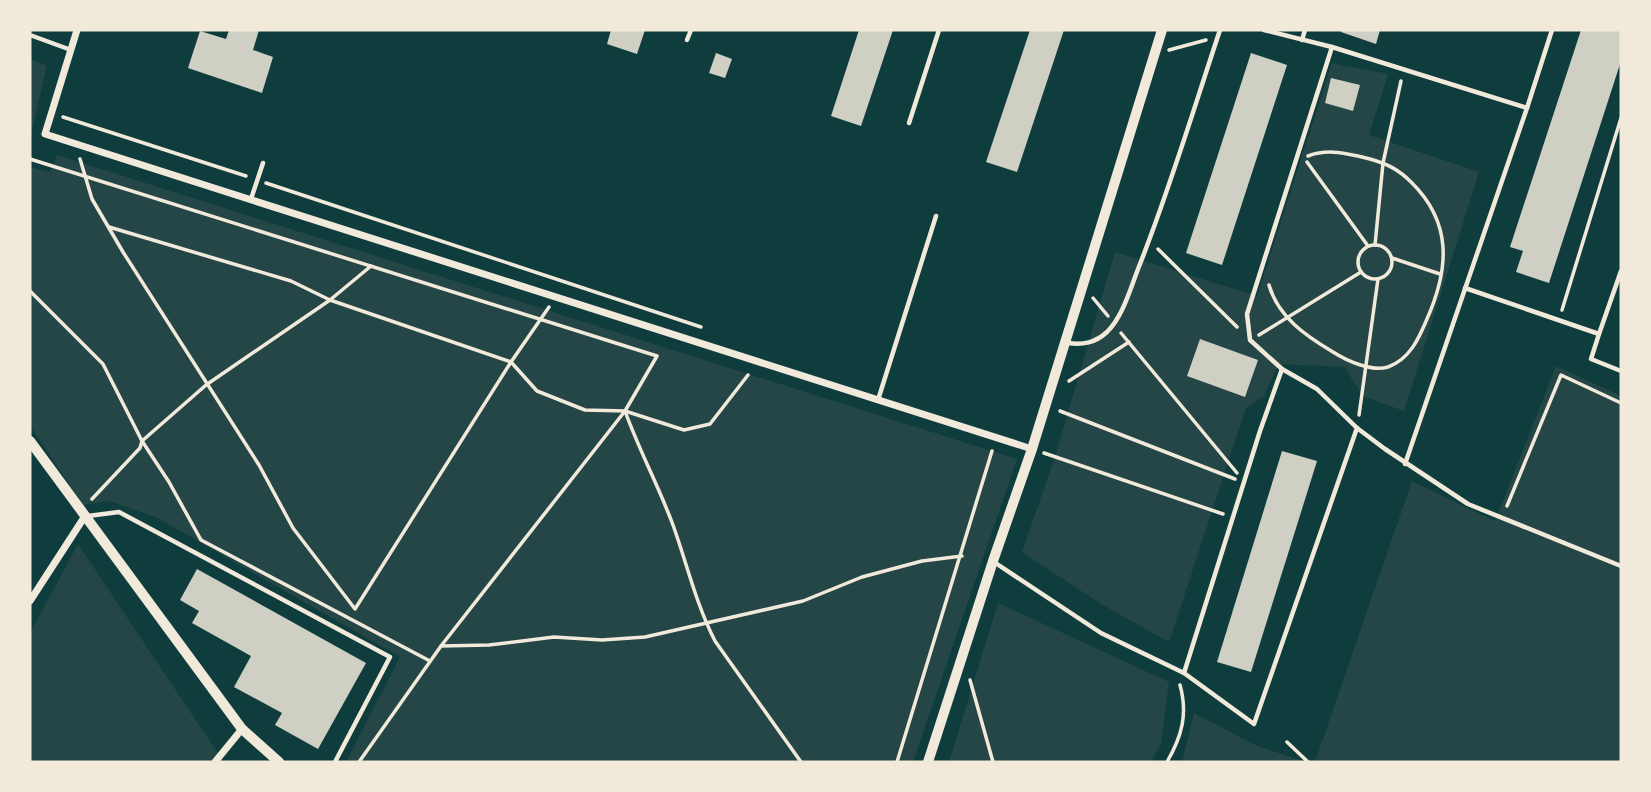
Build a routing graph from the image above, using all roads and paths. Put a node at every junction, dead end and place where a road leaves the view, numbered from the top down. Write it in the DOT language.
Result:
graph roads {
  1 [pos="77,30"];
  2 [pos="691,30"];
  3 [pos="939,30"];
  4 [pos="1162,30"];
  5 [pos="1220,30"];
  6 [pos="1264,30"];
  7 [pos="1305,30"];
  8 [pos="1552,30"];
  9 [pos="30,35"];
  10 [pos="1218,37"];
  11 [pos="687,40"];
  12 [pos="1302,40"];
  13 [pos="1332,47"];
  14 [pos="71,50"];
  15 [pos="1167,50"];
  16 [pos="1404,69"];
  17 [pos="1527,108"];
  18 [pos="51,113"];
  19 [pos="1621,118"];
  20 [pos="909,123"];
  21 [pos="75,144"];
  22 [pos="30,159"];
  23 [pos="263,163"];
  24 [pos="1383,163"];
  25 [pos="85,176"];
  26 [pos="257,180"];
  27 [pos="251,200"];
  28 [pos="936,216"];
  29 [pos="107,227"];
  30 [pos="1150,241"];
  31 [pos="1375,245"];
  32 [pos="1368,246"];
  33 [pos="1264,257"];
  34 [pos="1392,258"];
  35 [pos="371,266"];
  36 [pos="1621,271"];
  37 [pos="1361,272"];
  38 [pos="1440,275"];
  39 [pos="1378,279"];
  40 [pos="1465,288"];
  41 [pos="30,291"];
  42 [pos="1091,296"];
  43 [pos="556,297"];
  44 [pos="330,300"];
  45 [pos="540,319"];
  46 [pos="1288,319"];
  47 [pos="1559,321"];
  48 [pos="1113,323"];
  49 [pos="709,330"];
  50 [pos="1599,334"];
  51 [pos="1250,341"];
  52 [pos="1129,342"];
  53 [pos="1065,343"];
  54 [pos="511,362"];
  55 [pos="1366,366"];
  56 [pos="1282,369"];
  57 [pos="1621,372"];
  58 [pos="748,375"];
  59 [pos="206,385"];
  60 [pos="1066,390"];
  61 [pos="877,400"];
  62 [pos="1063,401"];
  63 [pos="1621,403"];
  64 [pos="625,411"];
  65 [pos="1059,411"];
  66 [pos="1056,422"];
  67 [pos="1357,428"];
  68 [pos="30,441"];
  69 [pos="142,441"];
  70 [pos="1049,443"];
  71 [pos="1032,449"];
  72 [pos="992,451"];
  73 [pos="1045,454"];
  74 [pos="1405,464"];
  75 [pos="1244,482"];
  76 [pos="83,514"];
  77 [pos="1233,517"];
  78 [pos="1502,518"];
  79 [pos="962,556"];
  80 [pos="993,561"];
  81 [pos="1621,566"];
  82 [pos="30,601"];
  83 [pos="706,623"];
  84 [pos="441,646"];
  85 [pos="962,655"];
  86 [pos="430,661"];
  87 [pos="1175,670"];
  88 [pos="1184,673"];
  89 [pos="242,730"];
  90 [pos="1287,742"];
  91 [pos="215,762"];
  92 [pos="279,762"];
  93 [pos="335,762"];
  94 [pos="359,762"];
  95 [pos="801,762"];
  96 [pos="897,762"];
  97 [pos="928,762"];
  98 [pos="993,762"];
  99 [pos="1167,762"];
  100 [pos="1308,762"];
  1 -- 14 [label="street"];
  2 -- 11 [label="lane"];
  3 -- 20 [label="lane"];
  4 -- 53 [label="street"];
  5 -- 10 [label="lane"];
  6 -- 12 [label="lane"];
  7 -- 12 [label="lane"];
  8 -- 17 [label="lane"];
  9 -- 14 [label="lane"];
  10 -- 15 [label="path"];
  10 -- 30 [label="lane"];
  12 -- 13 [label="lane"];
  13 -- 16 [label="lane"];
  13 -- 33 [label="lane"];
  14 -- 18 [label="street"];
  16 -- 17 [label="lane"];
  16 -- 24 [label="path"];
  17 -- 40 [label="lane"];
  18 -- 21 [label="street"];
  18 -- 26 [label="path"];
  19 -- 47 [label="path"];
  21 -- 25 [label="path"];
  21 -- 27 [label="street"];
  22 -- 25 [label="path"];
  23 -- 26 [label="lane"];
  24 -- 31 [label="path"];
  24 -- 32 [label="path"];
  24 -- 38 [label="path"];
  25 -- 29 [label="path"];
  25 -- 35 [label="path"];
  26 -- 27 [label="lane"];
  26 -- 49 [label="path"];
  27 -- 43 [label="street"];
  28 -- 61 [label="lane"];
  29 -- 44 [label="path"];
  29 -- 59 [label="path"];
  30 -- 48 [label="lane"];
  30 -- 51 [label="path"];
  31 -- 32 [label="path"];
  31 -- 34 [label="path"];
  32 -- 37 [label="path"];
  33 -- 46 [label="path"];
  33 -- 51 [label="lane"];
  34 -- 38 [label="path"];
  34 -- 39 [label="path"];
  35 -- 44 [label="path"];
  35 -- 45 [label="path"];
  36 -- 50 [label="lane"];
  37 -- 39 [label="path"];
  37 -- 46 [label="path"];
  38 -- 55 [label="path"];
  39 -- 55 [label="path"];
  40 -- 47 [label="lane"];
  40 -- 74 [label="lane"];
  41 -- 69 [label="path"];
  42 -- 48 [label="path"];
  43 -- 45 [label="path"];
  43 -- 61 [label="street"];
  44 -- 54 [label="path"];
  44 -- 59 [label="path"];
  45 -- 54 [label="path"];
  45 -- 64 [label="path"];
  46 -- 51 [label="path"];
  46 -- 55 [label="path"];
  47 -- 50 [label="lane"];
  48 -- 52 [label="path"];
  48 -- 53 [label="lane"];
  50 -- 57 [label="lane"];
  51 -- 56 [label="lane"];
  52 -- 60 [label="path"];
  52 -- 75 [label="path"];
  53 -- 71 [label="street"];
  54 -- 59 [label="path"];
  54 -- 64 [label="path"];
  55 -- 67 [label="path"];
  56 -- 67 [label="lane"];
  56 -- 75 [label="lane"];
  58 -- 64 [label="path"];
  59 -- 69 [label="path"];
  61 -- 71 [label="street"];
  62 -- 65 [label="path"];
  63 -- 78 [label="path"];
  64 -- 83 [label="path"];
  64 -- 84 [label="path"];
  65 -- 66 [label="path"];
  65 -- 75 [label="path"];
  67 -- 74 [label="lane"];
  67 -- 88 [label="lane"];
  68 -- 76 [label="street"];
  69 -- 76 [label="path"];
  69 -- 86 [label="path"];
  70 -- 73 [label="path"];
  71 -- 73 [label="path"];
  71 -- 80 [label="street"];
  72 -- 79 [label="path"];
  73 -- 77 [label="path"];
  74 -- 78 [label="lane"];
  75 -- 77 [label="lane"];
  76 -- 82 [label="street"];
  76 -- 89 [label="street"];
  76 -- 93 [label="lane"];
  77 -- 88 [label="lane"];
  78 -- 81 [label="lane"];
  79 -- 83 [label="path"];
  79 -- 96 [label="path"];
  80 -- 85 [label="street"];
  80 -- 87 [label="lane"];
  83 -- 84 [label="path"];
  83 -- 95 [label="path"];
  84 -- 86 [label="path"];
  85 -- 97 [label="street"];
  85 -- 98 [label="path"];
  86 -- 94 [label="path"];
  87 -- 88 [label="lane"];
  87 -- 99 [label="path"];
  89 -- 91 [label="street"];
  89 -- 92 [label="street"];
  90 -- 100 [label="path"];
}
